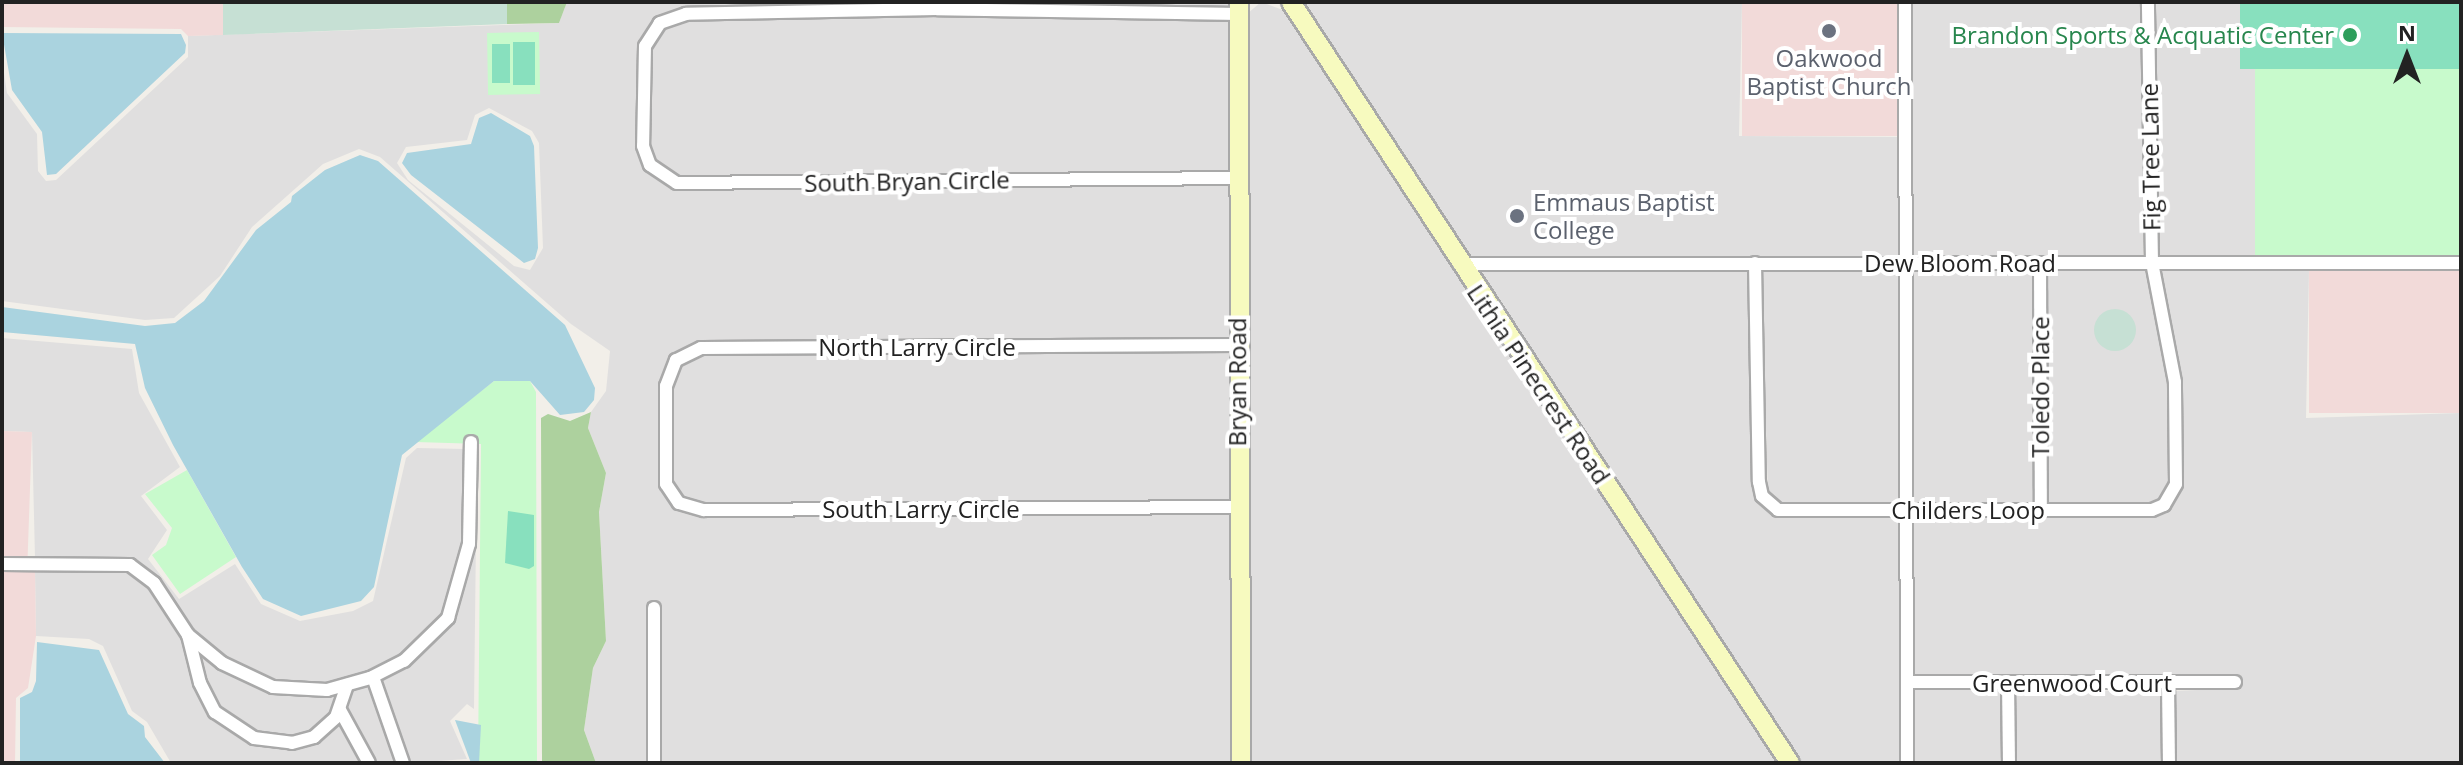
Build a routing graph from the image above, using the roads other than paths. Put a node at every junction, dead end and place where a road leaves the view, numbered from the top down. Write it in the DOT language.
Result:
graph roads {
  1 [pos="1905,2"];
  2 [pos="2148,2"];
  3 [pos="1291,4"];
  4 [pos="937,5"];
  5 [pos="1241,9"];
  6 [pos="1239,178"];
  7 [pos="1755,263"];
  8 [pos="1906,263"];
  9 [pos="2040,263"];
  10 [pos="2152,263"];
  11 [pos="2461,263"];
  12 [pos="1459,264"];
  13 [pos="1237,345"];
  14 [pos="666,434"];
  15 [pos="471,442"];
  16 [pos="1238,507"];
  17 [pos="1908,510"];
  18 [pos="2041,511"];
  19 [pos="2,564"];
  20 [pos="654,608"];
  21 [pos="188,635"];
  22 [pos="373,677"];
  23 [pos="1908,682"];
  24 [pos="2008,682"];
  25 [pos="2235,682"];
  26 [pos="2168,684"];
  27 [pos="347,685"];
  28 [pos="340,710"];
  29 [pos="369,763"];
  30 [pos="403,763"];
  31 [pos="654,763"];
  32 [pos="1241,763"];
  33 [pos="1790,763"];
  34 [pos="1907,763"];
  35 [pos="2009,763"];
  36 [pos="2169,763"];
  1 -- 8 [label="street"];
  2 -- 10 [label="street, Fig Tree Lane"];
  3 -- 12 [label="main road, Lithia Pinecrest Road"];
  4 -- 5 [label="street, South Bryan Circle"];
  4 -- 6 [label="street, South Bryan Circle"];
  5 -- 6 [label="main road, Bryan Road"];
  6 -- 13 [label="main road, Bryan Road"];
  7 -- 8 [label="street, Dew Bloom Road"];
  7 -- 12 [label="street, Dew Bloom Road"];
  7 -- 17 [label="street, Childers Loop"];
  8 -- 9 [label="street, Dew Bloom Road"];
  8 -- 17 [label="street"];
  9 -- 10 [label="street, Dew Bloom Road"];
  9 -- 18 [label="street, Toledo Place"];
  10 -- 11 [label="street, Dew Bloom Road"];
  10 -- 18 [label="street, Childers Loop"];
  12 -- 33 [label="main road, Lithia Pinecrest Road"];
  13 -- 14 [label="street, North Larry Circle"];
  13 -- 16 [label="main road, Bryan Road"];
  14 -- 16 [label="street, South Larry Circle"];
  15 -- 22 [label="street"];
  16 -- 32 [label="main road, Bryan Road"];
  17 -- 18 [label="street, Childers Loop"];
  17 -- 23 [label="street"];
  19 -- 21 [label="street"];
  20 -- 31 [label="street"];
  21 -- 27 [label="street"];
  21 -- 28 [label="street"];
  22 -- 27 [label="street"];
  22 -- 30 [label="street"];
  23 -- 24 [label="street, Greenwood Court"];
  23 -- 34 [label="street"];
  24 -- 26 [label="street, Greenwood Court"];
  24 -- 35 [label="street"];
  25 -- 26 [label="street, Greenwood Court"];
  26 -- 36 [label="street"];
  27 -- 28 [label="street"];
  28 -- 29 [label="street"];
}
